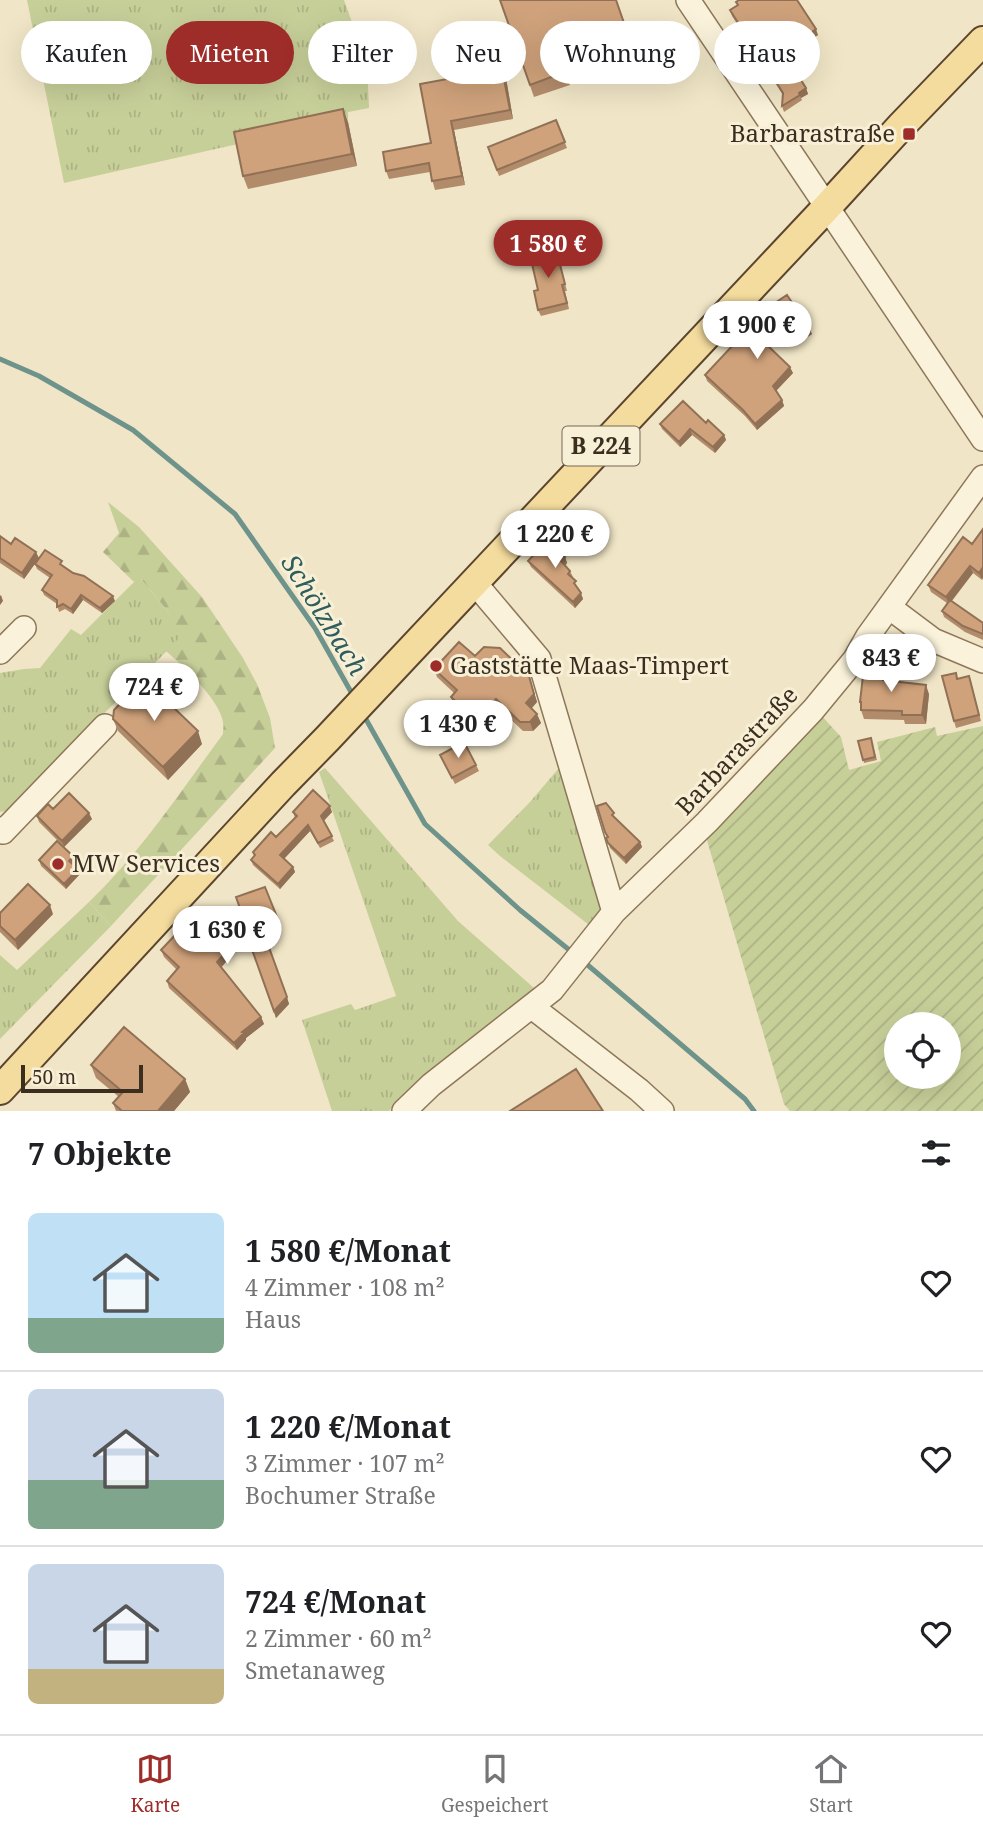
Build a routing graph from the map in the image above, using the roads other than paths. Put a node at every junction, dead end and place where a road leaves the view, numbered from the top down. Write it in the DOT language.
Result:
graph roads {
  1 [pos="688,0"];
  2 [pos="983,41"];
  3 [pos="827,207"];
  4 [pos="983,439"];
  5 [pos="983,477"];
  6 [pos="474,582"];
  7 [pos="889,607"];
  8 [pos="24,628"];
  9 [pos="0,652"];
  10 [pos="983,661"];
  11 [pos="105,726"];
  12 [pos="0,829"];
  13 [pos="614,912"];
  14 [pos="532,1007"];
  15 [pos="0,1090"];
  16 [pos="404,1111"];
  17 [pos="662,1111"];
  1 -- 3 [label="street"];
  2 -- 3 [label="main road, B 224"];
  3 -- 4 [label="street"];
  3 -- 6 [label="main road, B 224"];
  5 -- 7 [label="street, Barbarastraße"];
  6 -- 13 [label="street"];
  6 -- 15 [label="main road, B 224"];
  7 -- 10 [label="street"];
  7 -- 13 [label="street, Barbarastraße"];
  8 -- 9 [label="street"];
  11 -- 12 [label="street"];
  13 -- 14 [label="street, Barbarastraße"];
  14 -- 16 [label="street, Barbarastraße"];
  14 -- 17 [label="street"];
}
